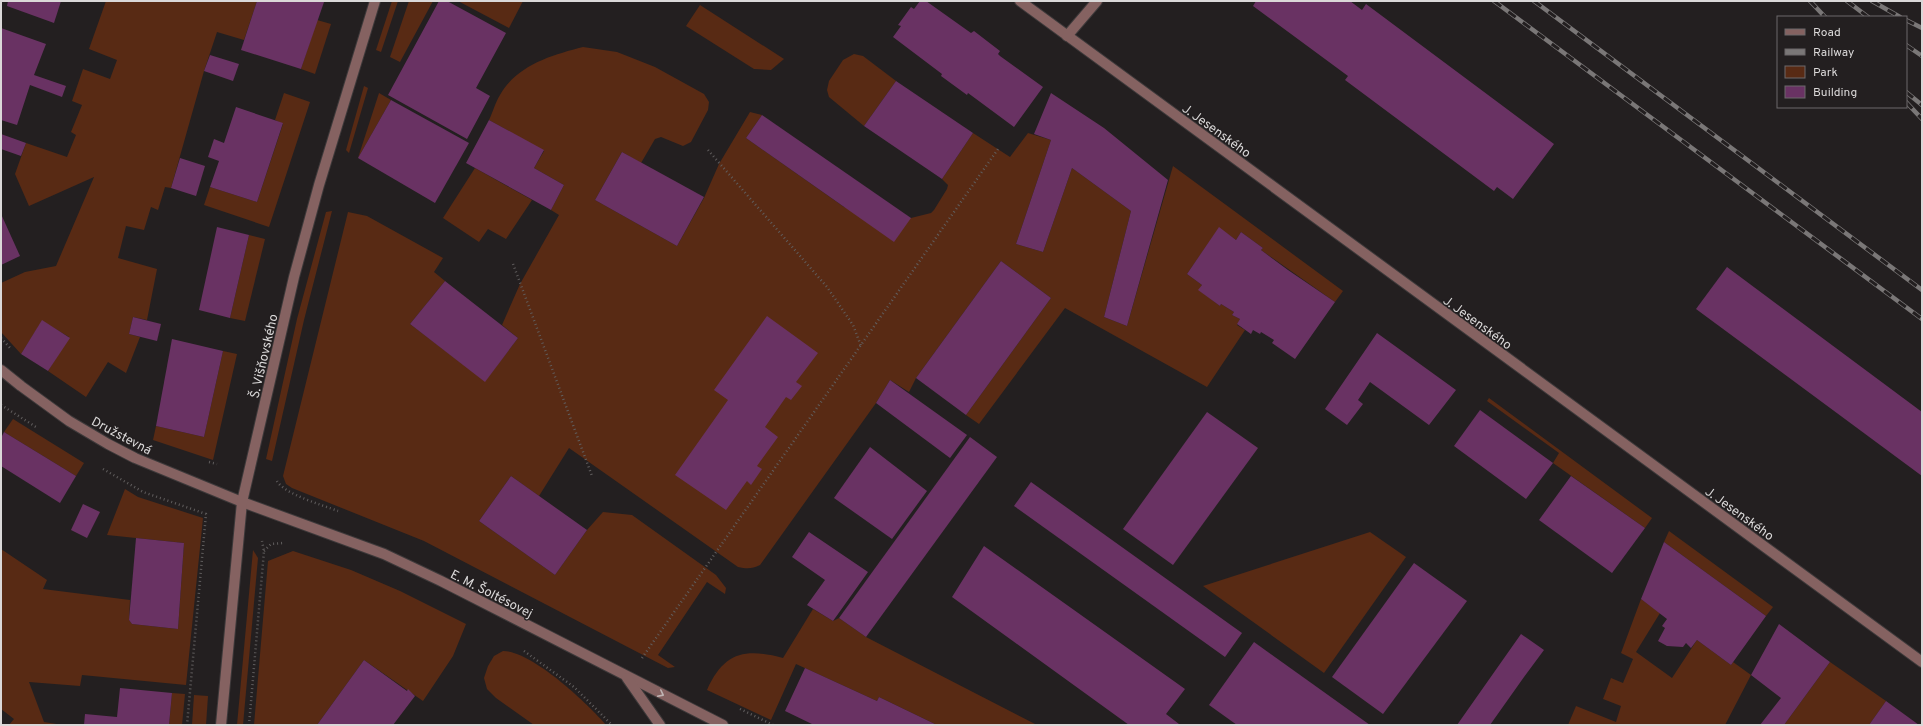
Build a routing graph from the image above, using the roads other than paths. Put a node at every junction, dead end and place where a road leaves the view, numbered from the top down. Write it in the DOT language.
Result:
graph roads {
  1 [pos="375,1"];
  2 [pos="1020,1"];
  3 [pos="1097,1"];
  4 [pos="1067,36"];
  5 [pos="1,370"];
  6 [pos="242,502"];
  7 [pos="1922,662"];
  8 [pos="626,677"];
  9 [pos="221,725"];
  10 [pos="660,725"];
  11 [pos="723,725"];
  1 -- 6 [label="street, Š. Višňovského"];
  2 -- 4 [label="street, J. Jesenského"];
  3 -- 4 [label="street"];
  4 -- 7 [label="street, J. Jesenského"];
  5 -- 6 [label="street, Družstevná"];
  6 -- 8 [label="street, E. M. Šoltésovej"];
  6 -- 9 [label="street, Š. Višňovského"];
  8 -- 10 [label="street"];
  8 -- 11 [label="street, E. M. Šoltésovej, one-way"];
}
